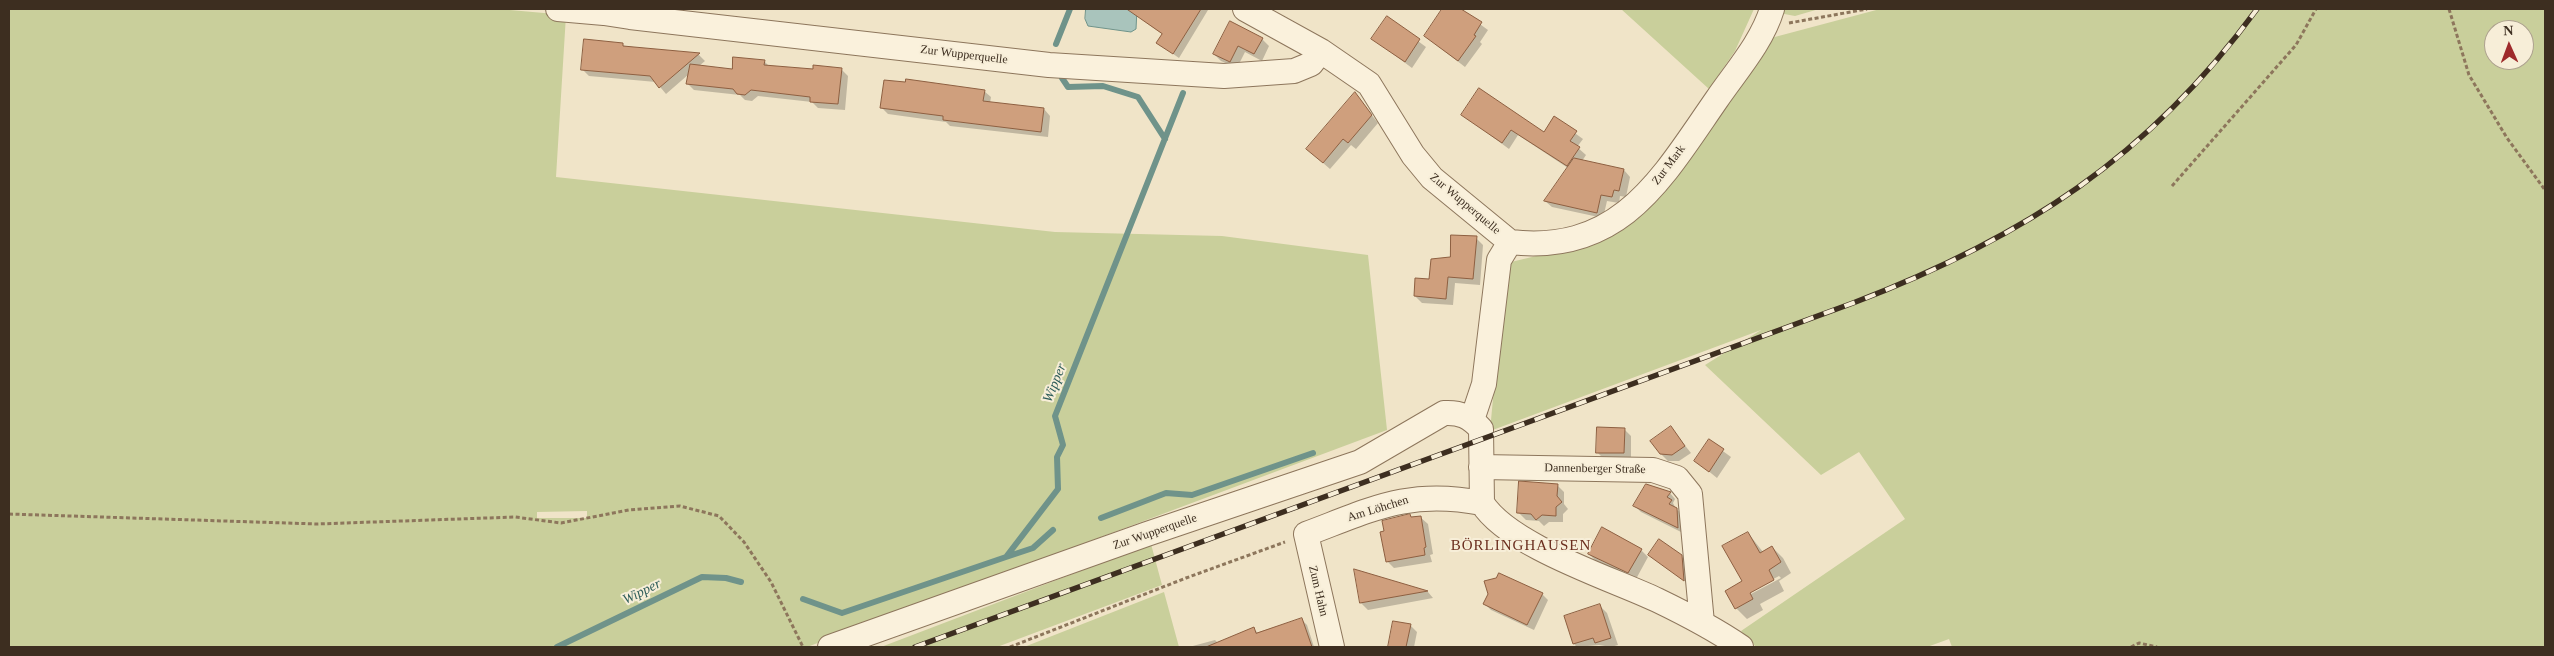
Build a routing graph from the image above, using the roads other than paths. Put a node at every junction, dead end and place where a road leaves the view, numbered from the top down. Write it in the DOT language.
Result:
graph roads {
  1 [pos="558,9"];
  2 [pos="1244,9"];
  3 [pos="605,11"];
  4 [pos="1769,18"];
  5 [pos="1321,51"];
  6 [pos="1510,242"];
  7 [pos="1472,420"];
  8 [pos="1481,467"];
  9 [pos="1482,503"];
  10 [pos="1306,534"];
  11 [pos="1702,623"];
  12 [pos="830,647"];
  13 [pos="1332,647"];
  14 [pos="1740,647"];
  1 -- 3 [label="street, Zur Wupperquelle"];
  2 -- 5 [label="street, Zur Wupperquelle"];
  3 -- 5 [label="street, Zur Wupperquelle"];
  4 -- 6 [label="street, Zur Mark"];
  5 -- 6 [label="street, Zur Wupperquelle"];
  6 -- 7 [label="street, Zur Wupperquelle"];
  7 -- 8 [label="street"];
  7 -- 12 [label="street, Zur Wupperquelle"];
  8 -- 9 [label="street"];
  8 -- 11 [label="street, Dannenberger Straße"];
  9 -- 10 [label="street, Am Löhchen"];
  9 -- 11 [label="street"];
  10 -- 13 [label="street, Zum Hahn"];
  11 -- 14 [label="street"];
}
